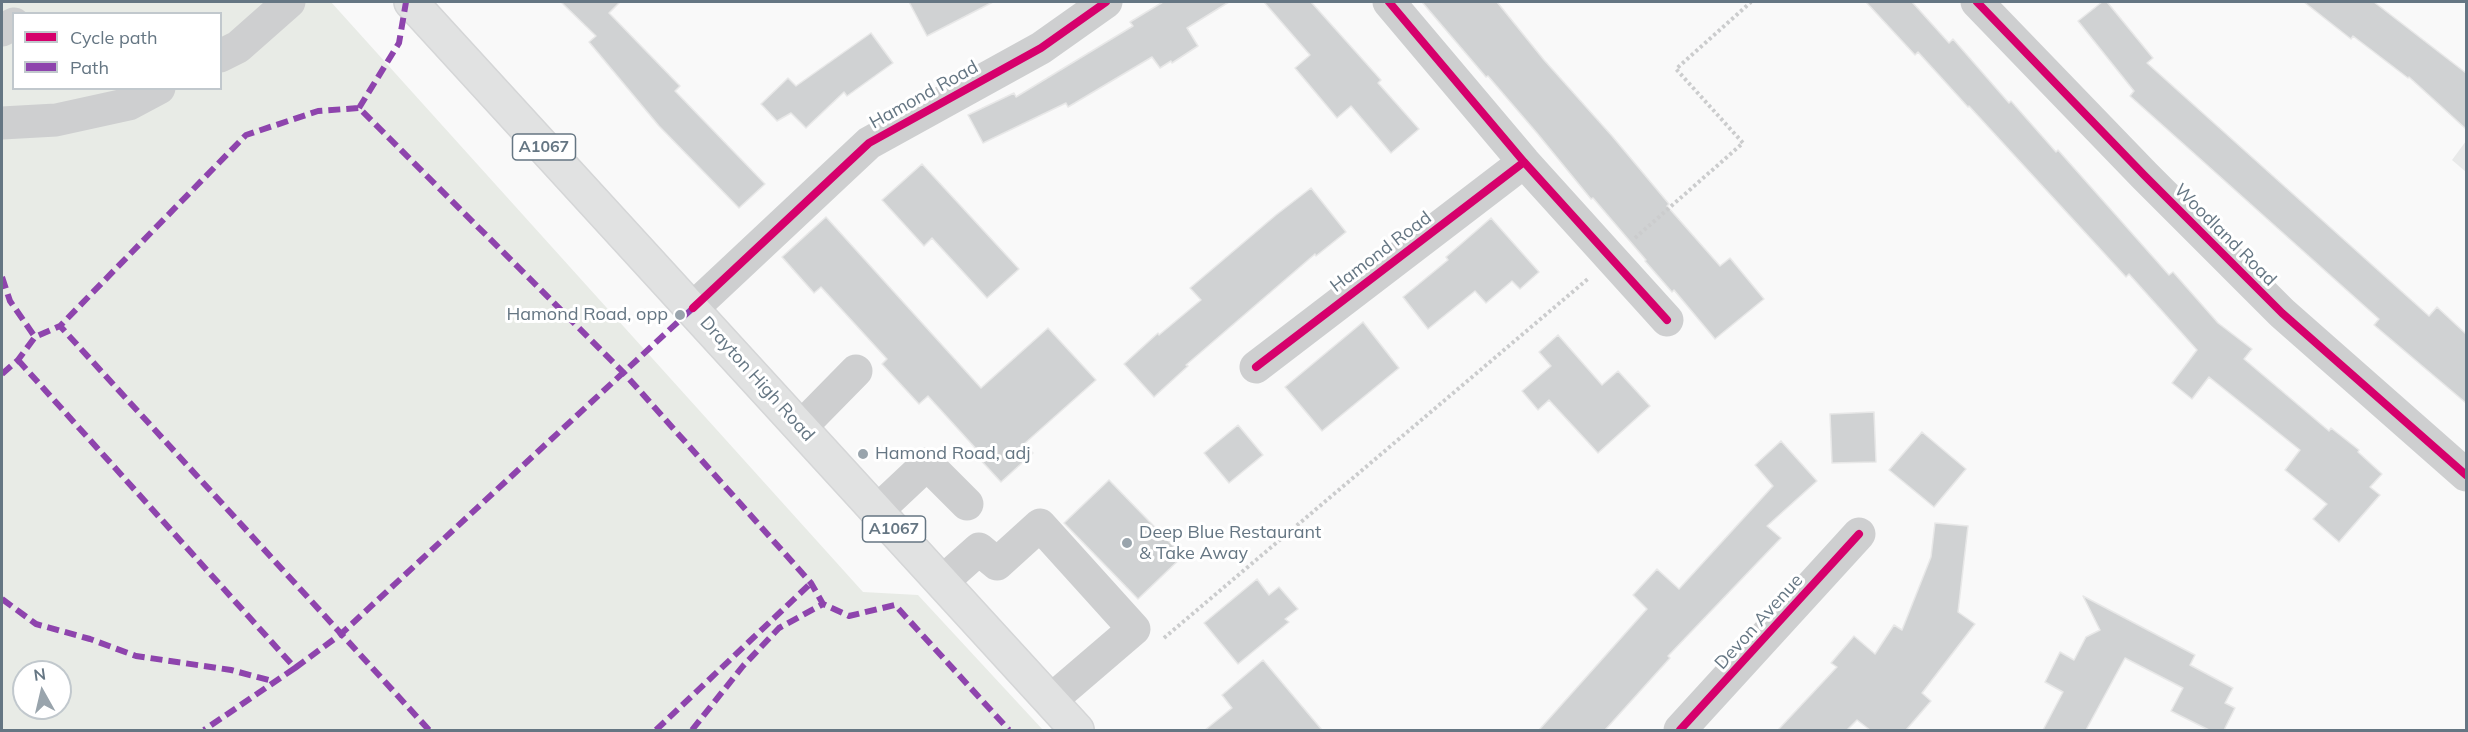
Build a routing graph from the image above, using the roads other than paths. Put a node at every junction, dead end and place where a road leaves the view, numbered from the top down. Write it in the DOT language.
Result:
graph roads {
  1 [pos="289,2"];
  2 [pos="411,2"];
  3 [pos="1106,2"];
  4 [pos="1389,2"];
  5 [pos="1977,2"];
  6 [pos="222,55"];
  7 [pos="155,90"];
  8 [pos="2,123"];
  9 [pos="1524,162"];
  10 [pos="693,308"];
  11 [pos="1667,320"];
  12 [pos="1256,367"];
  13 [pos="856,371"];
  14 [pos="801,427"];
  15 [pos="2466,475"];
  16 [pos="967,504"];
  17 [pos="878,511"];
  18 [pos="1859,534"];
  19 [pos="942,582"];
  20 [pos="1050,701"];
  21 [pos="1077,730"];
  22 [pos="1680,730"];
  1 -- 6 [label="street"];
  2 -- 10 [label="main road, Drayton High Road / A1067"];
  3 -- 10 [label="street, Hamond Road"];
  4 -- 9 [label="street"];
  5 -- 15 [label="street, Woodland Road"];
  7 -- 8 [label="street"];
  9 -- 11 [label="street"];
  9 -- 12 [label="street, Hamond Road"];
  10 -- 14 [label="main road, Drayton High Road / A1067"];
  13 -- 14 [label="street"];
  14 -- 17 [label="main road, Drayton High Road / A1067"];
  16 -- 17 [label="street"];
  17 -- 19 [label="main road, Drayton High Road / A1067"];
  18 -- 22 [label="street, Devon Avenue"];
  19 -- 20 [label="main road, Drayton High Road / A1067"];
  19 -- 20 [label="street"];
  20 -- 21 [label="main road, Drayton High Road / A1067"];
}
